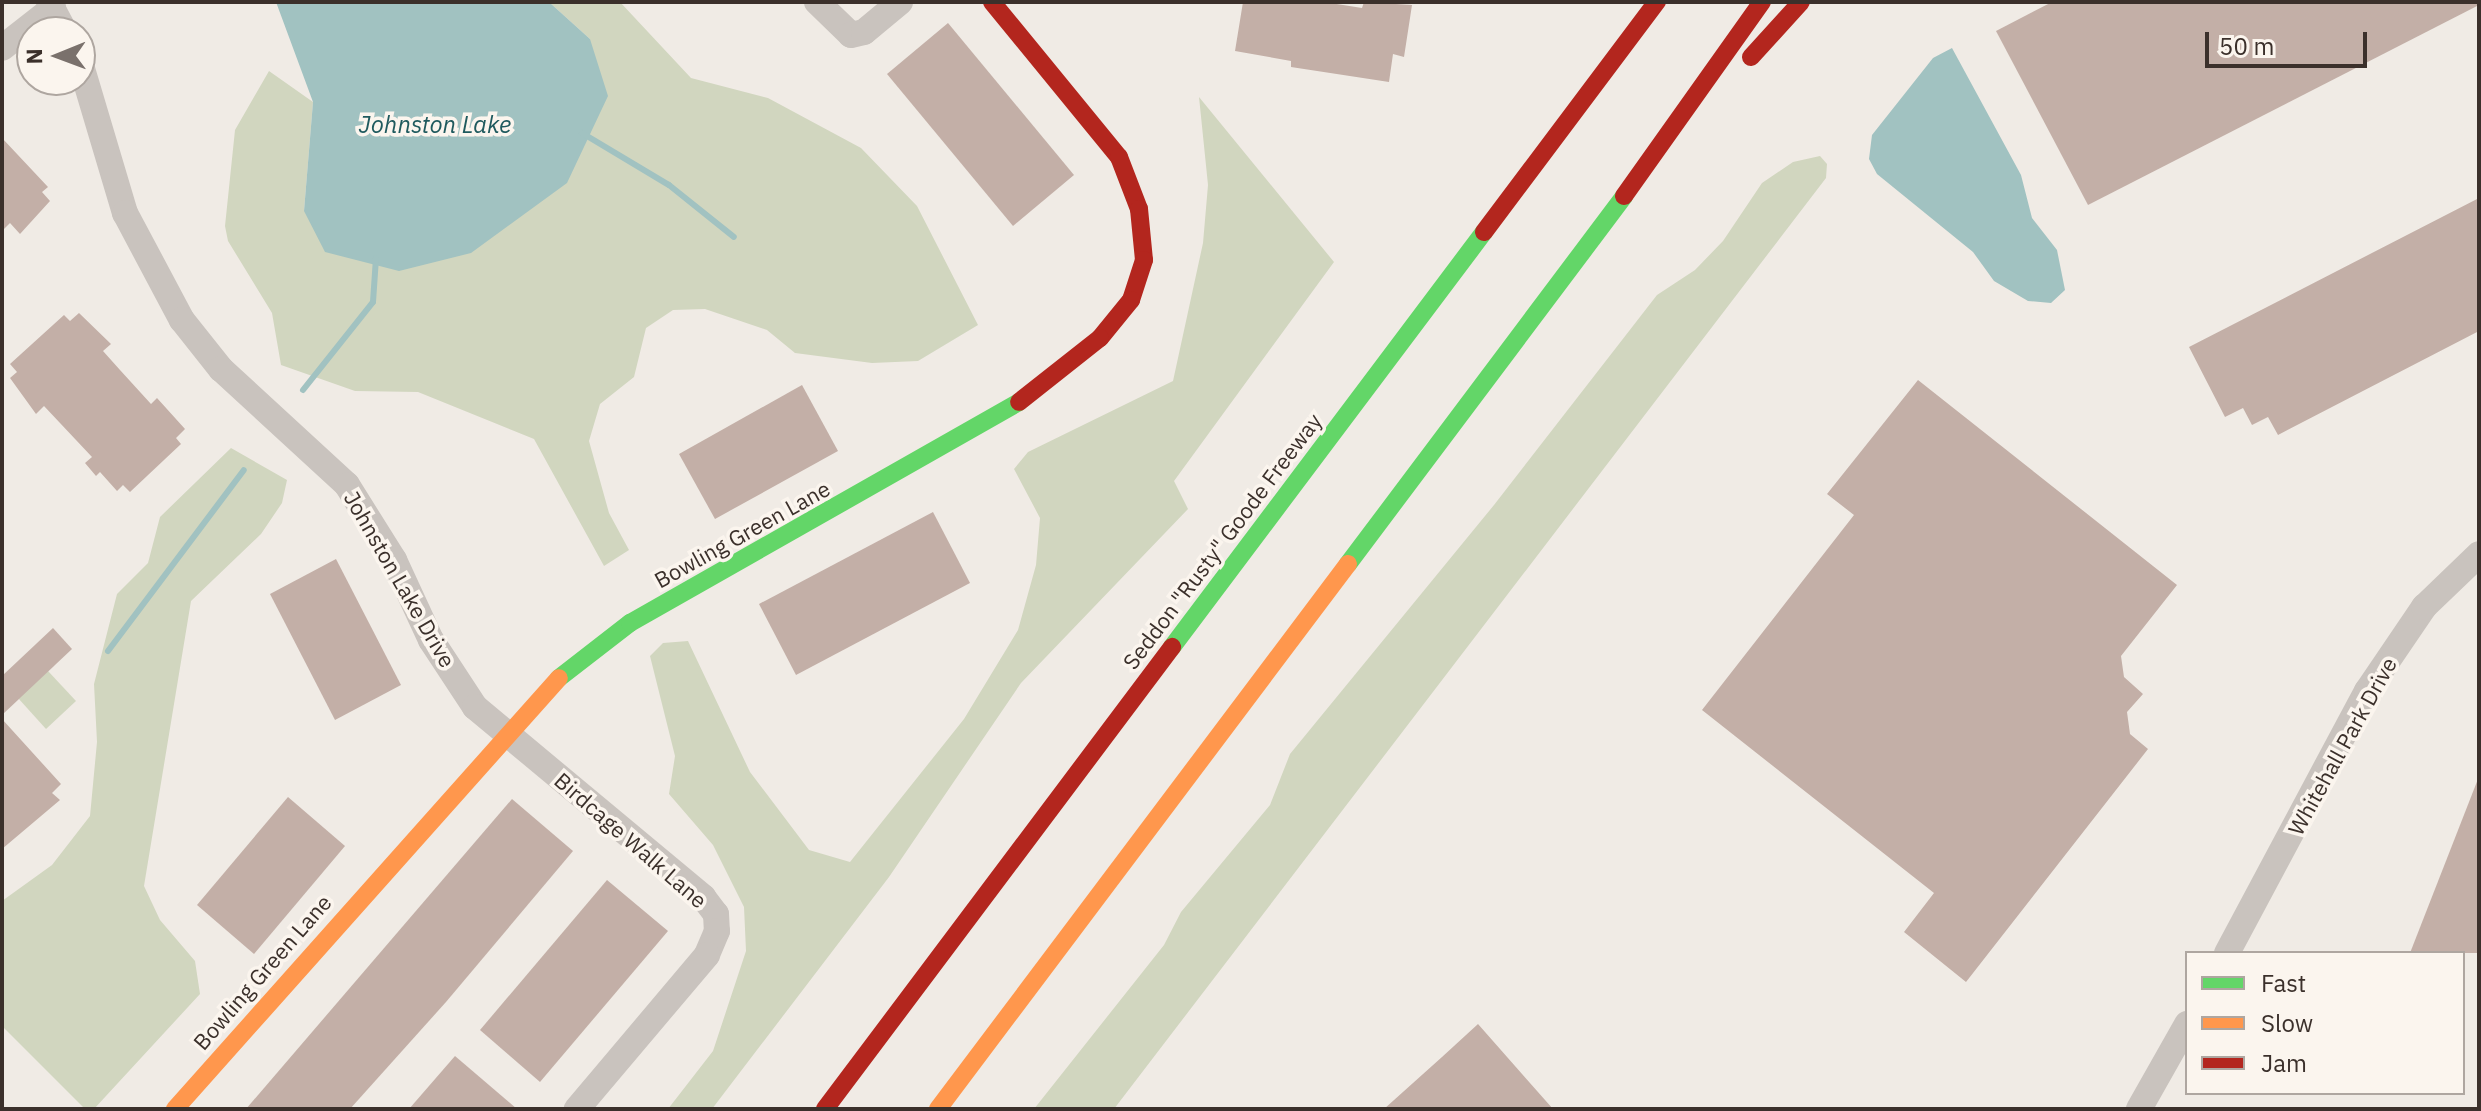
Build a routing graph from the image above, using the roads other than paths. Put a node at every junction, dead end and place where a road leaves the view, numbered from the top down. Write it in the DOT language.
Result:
graph roads {
  1 [pos="817,2"];
  2 [pos="900,2"];
  3 [pos="992,2"];
  4 [pos="1657,2"];
  5 [pos="1762,2"];
  6 [pos="1801,2"];
  7 [pos="51,5"];
  8 [pos="2,48"];
  9 [pos="90,96"];
  10 [pos="1635,182"];
  11 [pos="2479,554"];
  12 [pos="505,733"];
  13 [pos="2228,951"];
  14 [pos="2185,1028"];
  15 [pos="175,1109"];
  16 [pos="577,1109"];
  17 [pos="825,1109"];
  18 [pos="938,1109"];
  19 [pos="2139,1109"];
  1 -- 2 [label="street"];
  3 -- 12 [label="main road, Bowling Green Lane"];
  4 -- 17 [label="main road, Seddon \"Rusty\" Goode Freeway"];
  5 -- 10 [label="main road"];
  6 -- 10 [label="main road"];
  7 -- 8 [label="street"];
  9 -- 12 [label="street, Johnston Lake Drive"];
  10 -- 18 [label="main road"];
  11 -- 13 [label="street, Whitehall Park Drive"];
  12 -- 15 [label="main road, Bowling Green Lane"];
  12 -- 16 [label="street, Birdcage Walk Lane"];
  14 -- 19 [label="street"];
}
